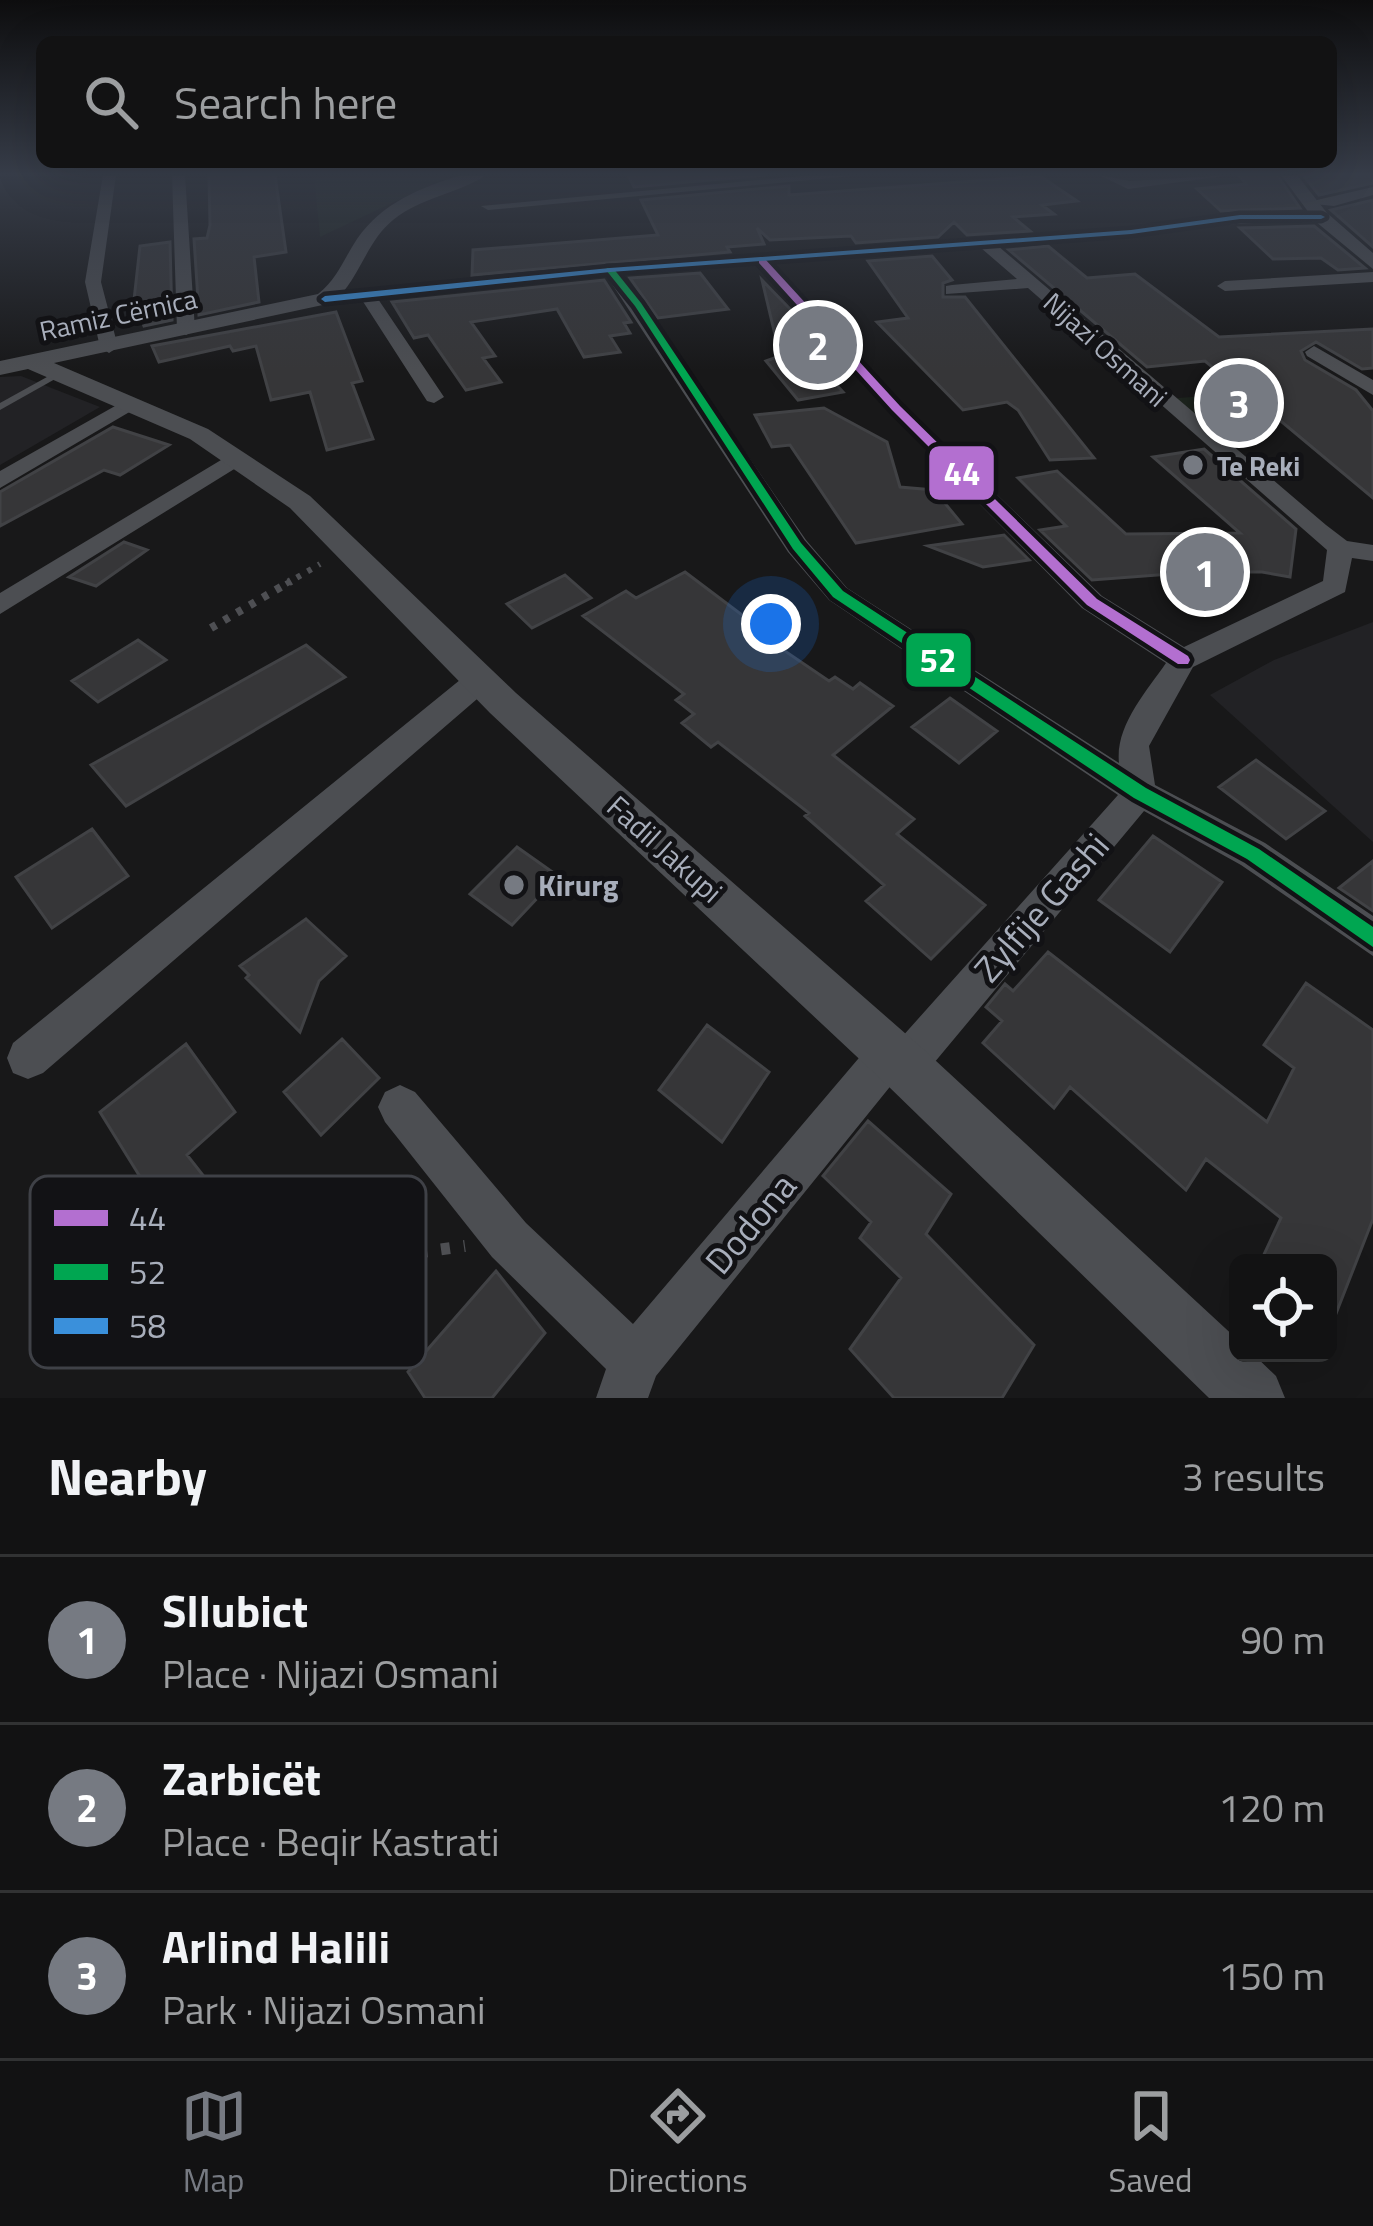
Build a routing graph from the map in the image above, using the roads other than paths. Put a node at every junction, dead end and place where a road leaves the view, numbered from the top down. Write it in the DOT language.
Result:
graph roads {
  1 [pos="99,240"];
  2 [pos="181,240"];
  3 [pos="364,240"];
  4 [pos="1010,240"];
  5 [pos="1349,240"];
  6 [pos="984,242"];
  7 [pos="762,261"];
  8 [pos="1373,263"];
  9 [pos="610,270"];
  10 [pos="1373,278"];
  11 [pos="1032,283"];
  12 [pos="1225,286"];
  13 [pos="952,290"];
  14 [pos="368,297"];
  15 [pos="325,299"];
  16 [pos="185,330"];
  17 [pos="109,347"];
  18 [pos="1314,352"];
  19 [pos="20,370"];
  20 [pos="1373,388"];
  21 [pos="434,397"];
  22 [pos="131,403"];
  23 [pos="0,406"];
  24 [pos="236,458"];
  25 [pos="0,481"];
  26 [pos="1340,548"];
  27 [pos="1373,553"];
  28 [pos="0,605"];
  29 [pos="1183,660"];
  30 [pos="481,680"];
  31 [pos="1140,793"];
  32 [pos="1373,938"];
  33 [pos="28,1058"];
  34 [pos="897,1060"];
  35 [pos="400,1107"];
  36 [pos="628,1379"];
  37 [pos="1254,1398"];
  1 -- 17 [label="street"];
  2 -- 16 [label="street"];
  3 -- 15 [label="street"];
  4 -- 6 [label="street"];
  5 -- 8 [label="street"];
  6 -- 7 [label="street"];
  6 -- 11 [label="street, Nijazi Osmani"];
  7 -- 9 [label="street"];
  7 -- 29 [label="street"];
  9 -- 14 [label="street"];
  9 -- 31 [label="street"];
  10 -- 12 [label="street"];
  11 -- 13 [label="street"];
  11 -- 26 [label="street, Nijazi Osmani"];
  14 -- 15 [label="street"];
  14 -- 21 [label="street"];
  15 -- 16 [label="street, Ramiz Cërnica"];
  16 -- 17 [label="street, Ramiz Cërnica"];
  17 -- 19 [label="street, Ramiz Cërnica"];
  18 -- 20 [label="street"];
  19 -- 22 [label="street, Fadil Jakupi"];
  19 -- 23 [label="lane"];
  22 -- 24 [label="street, Fadil Jakupi"];
  22 -- 25 [label="street"];
  24 -- 28 [label="street"];
  24 -- 30 [label="street, Fadil Jakupi"];
  26 -- 27 [label="street"];
  26 -- 29 [label="street"];
  29 -- 31 [label="street"];
  30 -- 33 [label="street"];
  30 -- 34 [label="street, Fadil Jakupi"];
  31 -- 32 [label="street"];
  31 -- 34 [label="street, Zylfije Gashi"];
  34 -- 36 [label="street, Dodona"];
  34 -- 37 [label="street, Fadil Jakupi"];
  35 -- 36 [label="street"];
}
